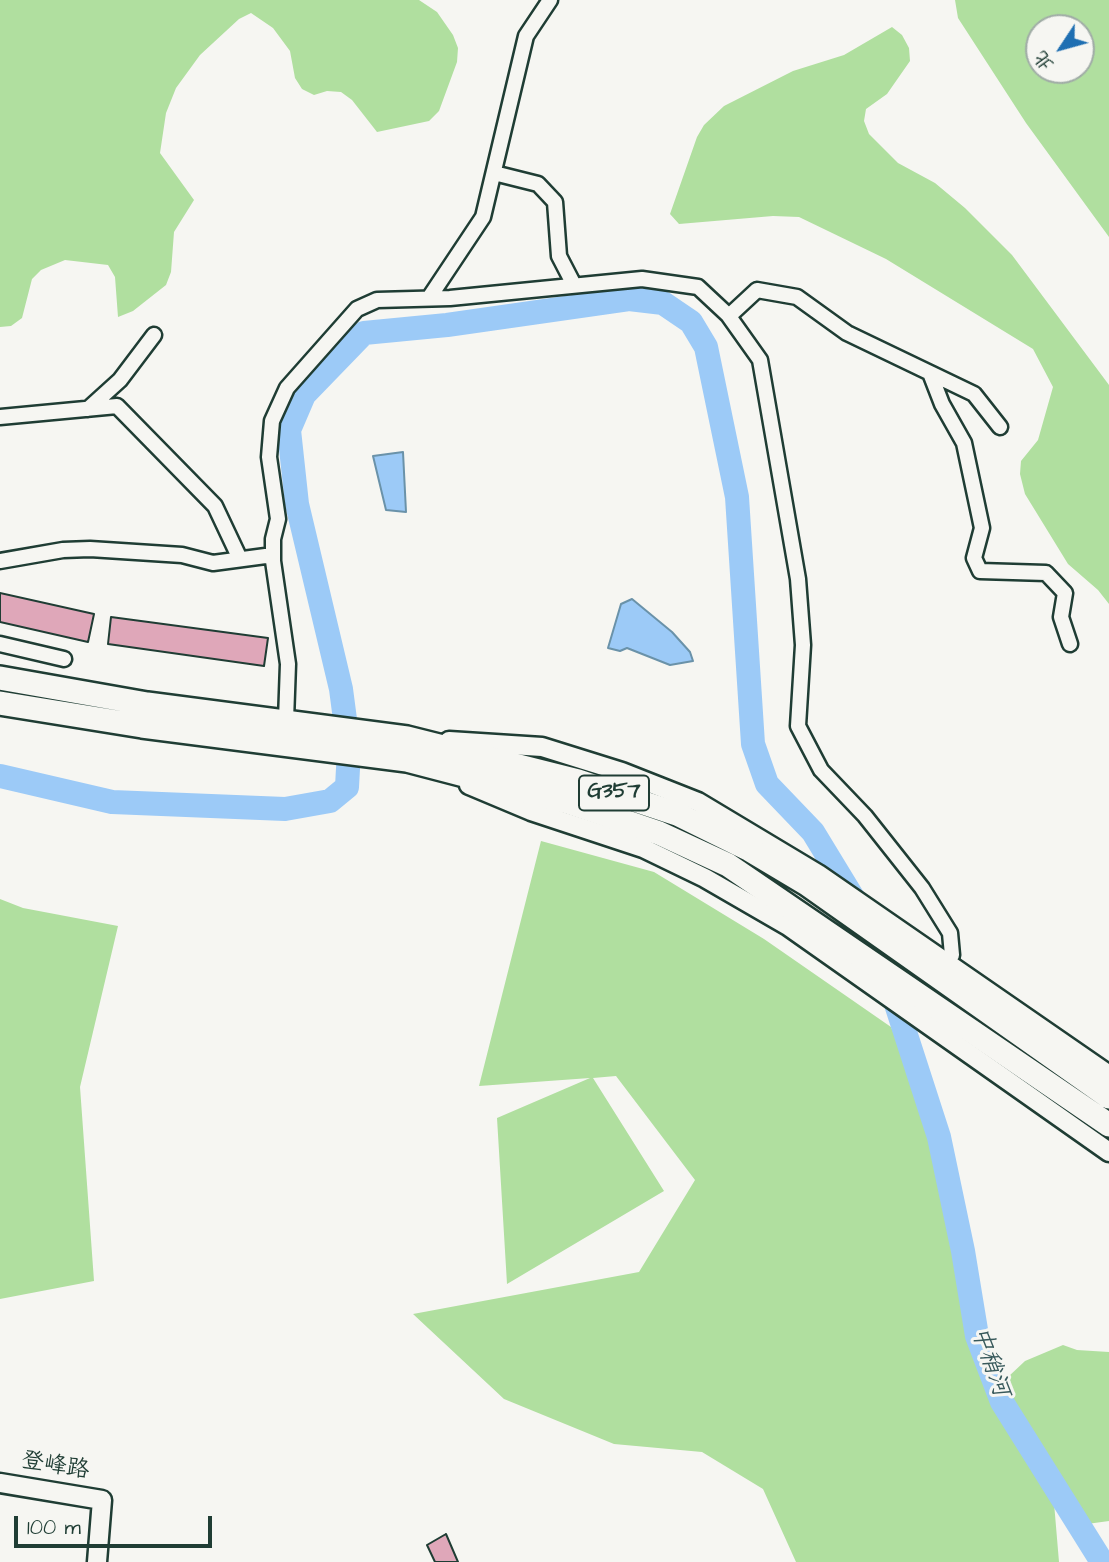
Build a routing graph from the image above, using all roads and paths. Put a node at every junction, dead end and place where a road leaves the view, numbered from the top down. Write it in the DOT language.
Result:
graph roads {
  1 [pos="550,0"];
  2 [pos="494,173"];
  3 [pos="575,285"];
  4 [pos="429,298"];
  5 [pos="729,316"];
  6 [pos="154,335"];
  7 [pos="930,373"];
  8 [pos="88,409"];
  9 [pos="0,417"];
  10 [pos="1000,427"];
  11 [pos="273,555"];
  12 [pos="240,559"];
  13 [pos="0,561"];
  14 [pos="0,644"];
  15 [pos="1070,645"];
  16 [pos="64,659"];
  17 [pos="0,678"];
  18 [pos="0,703"];
  19 [pos="286,720"];
  20 [pos="407,749"];
  21 [pos="813,879"];
  22 [pos="947,960"];
  23 [pos="968,1014"];
  24 [pos="1109,1075"];
  25 [pos="1109,1097"];
  26 [pos="1109,1125"];
  27 [pos="1109,1152"];
  28 [pos="0,1483"];
  29 [pos="97,1562"];
  1 -- 2 [label="street"];
  2 -- 3 [label="street"];
  2 -- 4 [label="street"];
  3 -- 4 [label="street"];
  3 -- 5 [label="street"];
  4 -- 11 [label="street"];
  5 -- 7 [label="street"];
  5 -- 22 [label="street"];
  6 -- 8 [label="street"];
  7 -- 10 [label="street"];
  7 -- 15 [label="street"];
  8 -- 9 [label="street"];
  8 -- 12 [label="street"];
  11 -- 12 [label="street"];
  11 -- 19 [label="street"];
  12 -- 13 [label="street"];
  14 -- 16 [label="street"];
  17 -- 19 [label="highway, G357"];
  18 -- 20 [label="highway, G357"];
  19 -- 20 [label="highway, G357"];
  20 -- 21 [label="highway, G357"];
  20 -- 23 [label="highway, G357"];
  20 -- 27 [label="street"];
  21 -- 22 [label="street"];
  21 -- 23 [label="highway, G357"];
  22 -- 24 [label="street"];
  23 -- 25 [label="highway, G357"];
  23 -- 26 [label="highway, G357"];
  28 -- 29 [label="street, 登峰路"];
}
